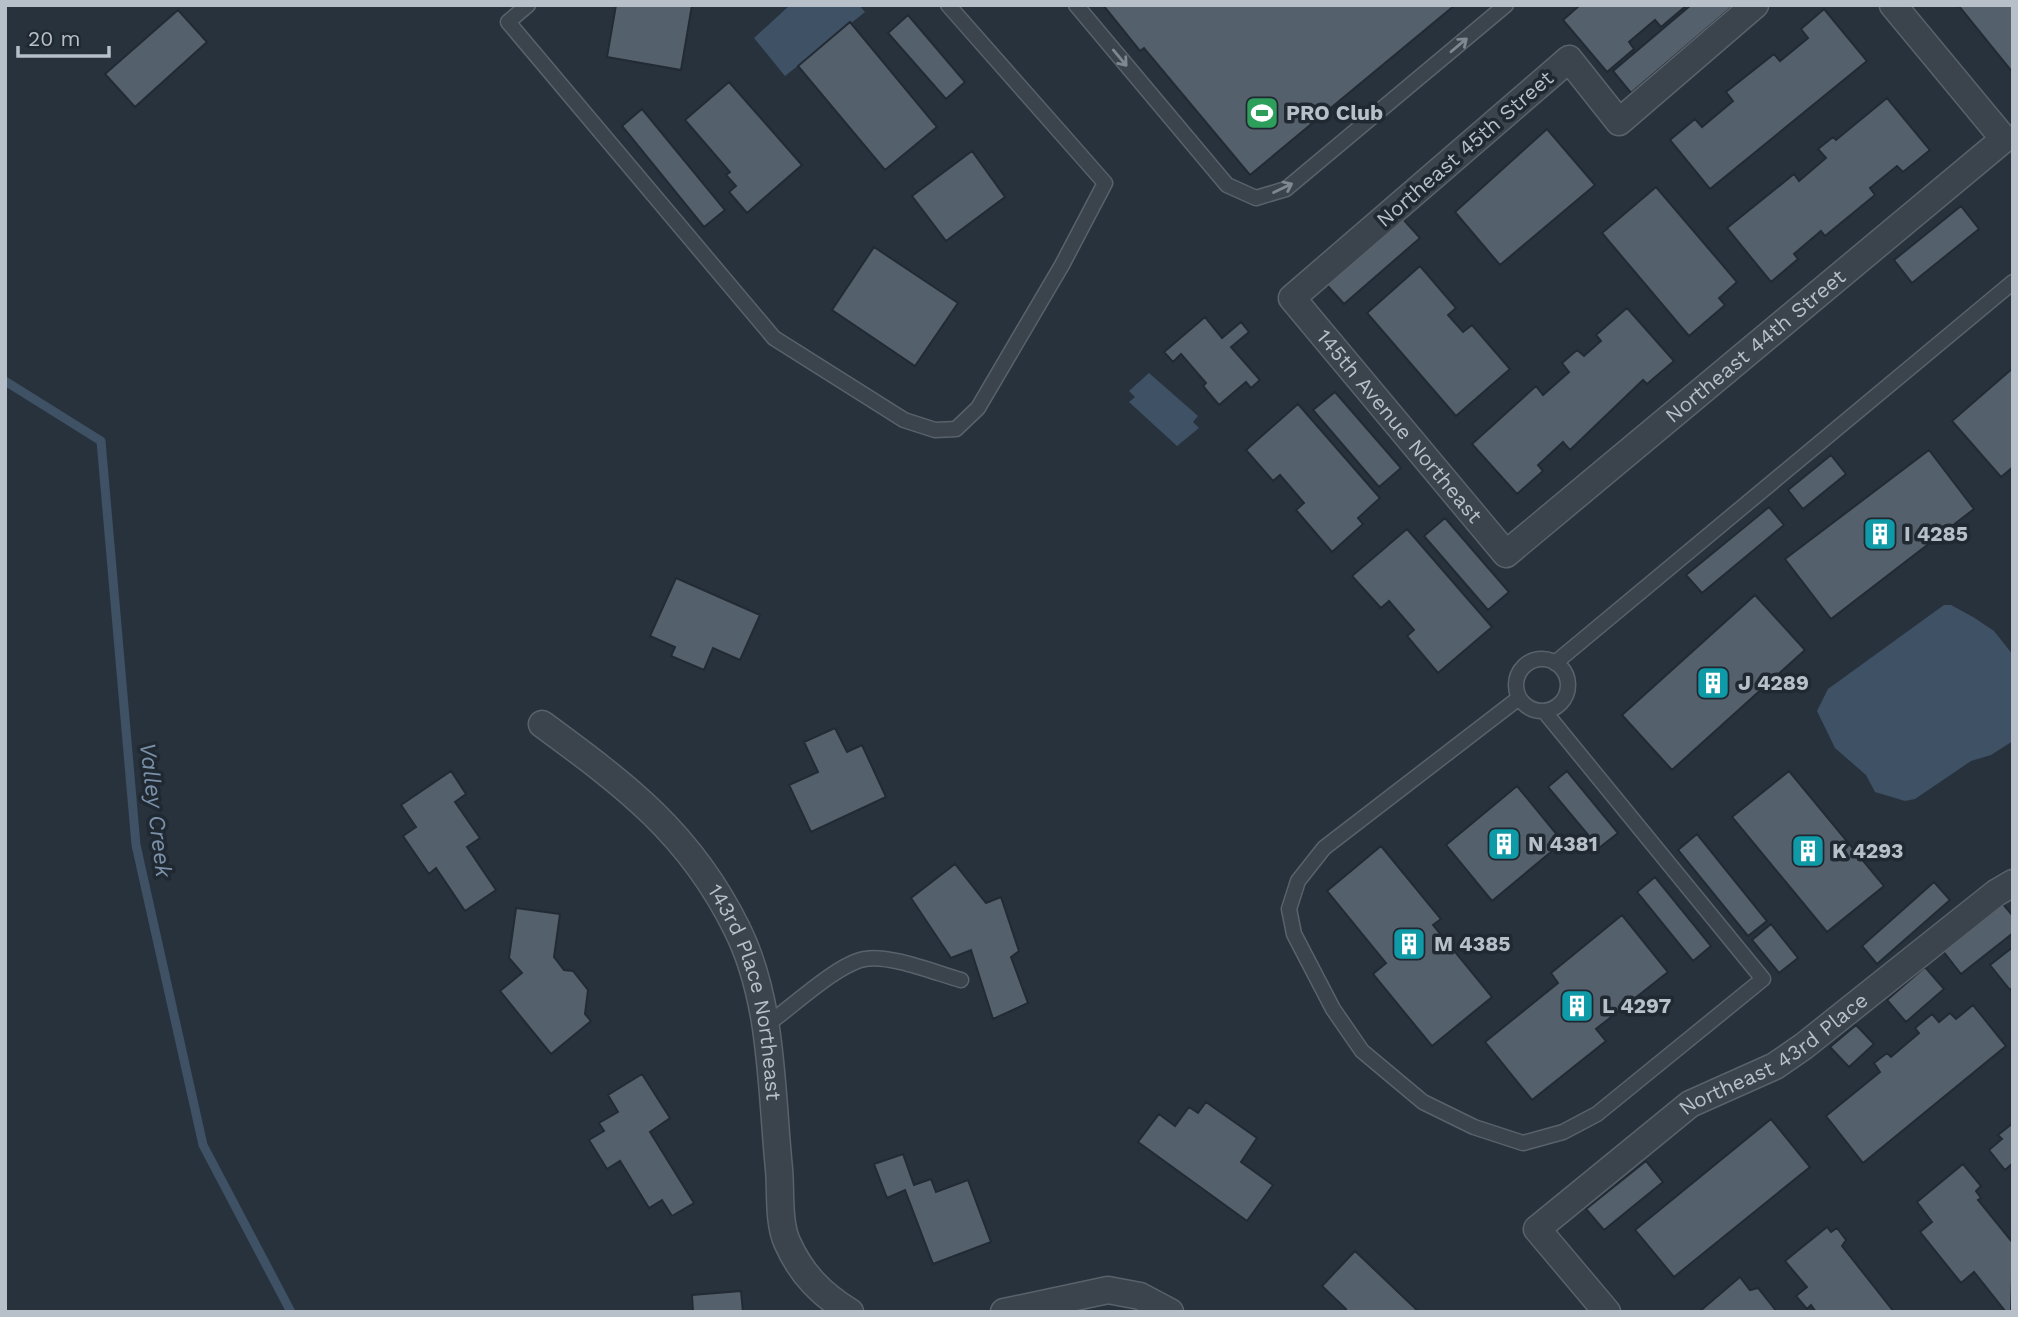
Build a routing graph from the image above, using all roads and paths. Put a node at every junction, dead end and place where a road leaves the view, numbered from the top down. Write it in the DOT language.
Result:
graph roads {
  1 [pos="528,5"];
  2 [pos="948,5"];
  3 [pos="1076,5"];
  4 [pos="1506,5"];
  5 [pos="1755,5"];
  6 [pos="1893,5"];
  7 [pos="2013,282"];
  8 [pos="1292,298"];
  9 [pos="1506,554"];
  10 [pos="1555,663"];
  11 [pos="1519,698"];
  12 [pos="1544,711"];
  13 [pos="542,724"];
  14 [pos="2013,883"];
  15 [pos="961,980"];
  16 [pos="765,1026"];
  17 [pos="850,1312"];
  18 [pos="1004,1312"];
  19 [pos="1170,1312"];
  20 [pos="1607,1312"];
  1 -- 2 [label="lane"];
  3 -- 4 [label="lane, one-way"];
  5 -- 8 [label="street, Northeast 45th Street"];
  6 -- 9 [label="street, Northeast 44th Street"];
  7 -- 10 [label="lane"];
  8 -- 9 [label="street, 145th Avenue Northeast"];
  10 -- 11 [label="lane"];
  10 -- 12 [label="lane"];
  11 -- 12 [label="lane"];
  11 -- 12 [label="lane"];
  13 -- 16 [label="street, 143rd Place Northeast"];
  14 -- 20 [label="street, Northeast 43rd Place"];
  15 -- 16 [label="lane"];
  16 -- 17 [label="street, 143rd Place Northeast"];
  18 -- 19 [label="street"];
}
